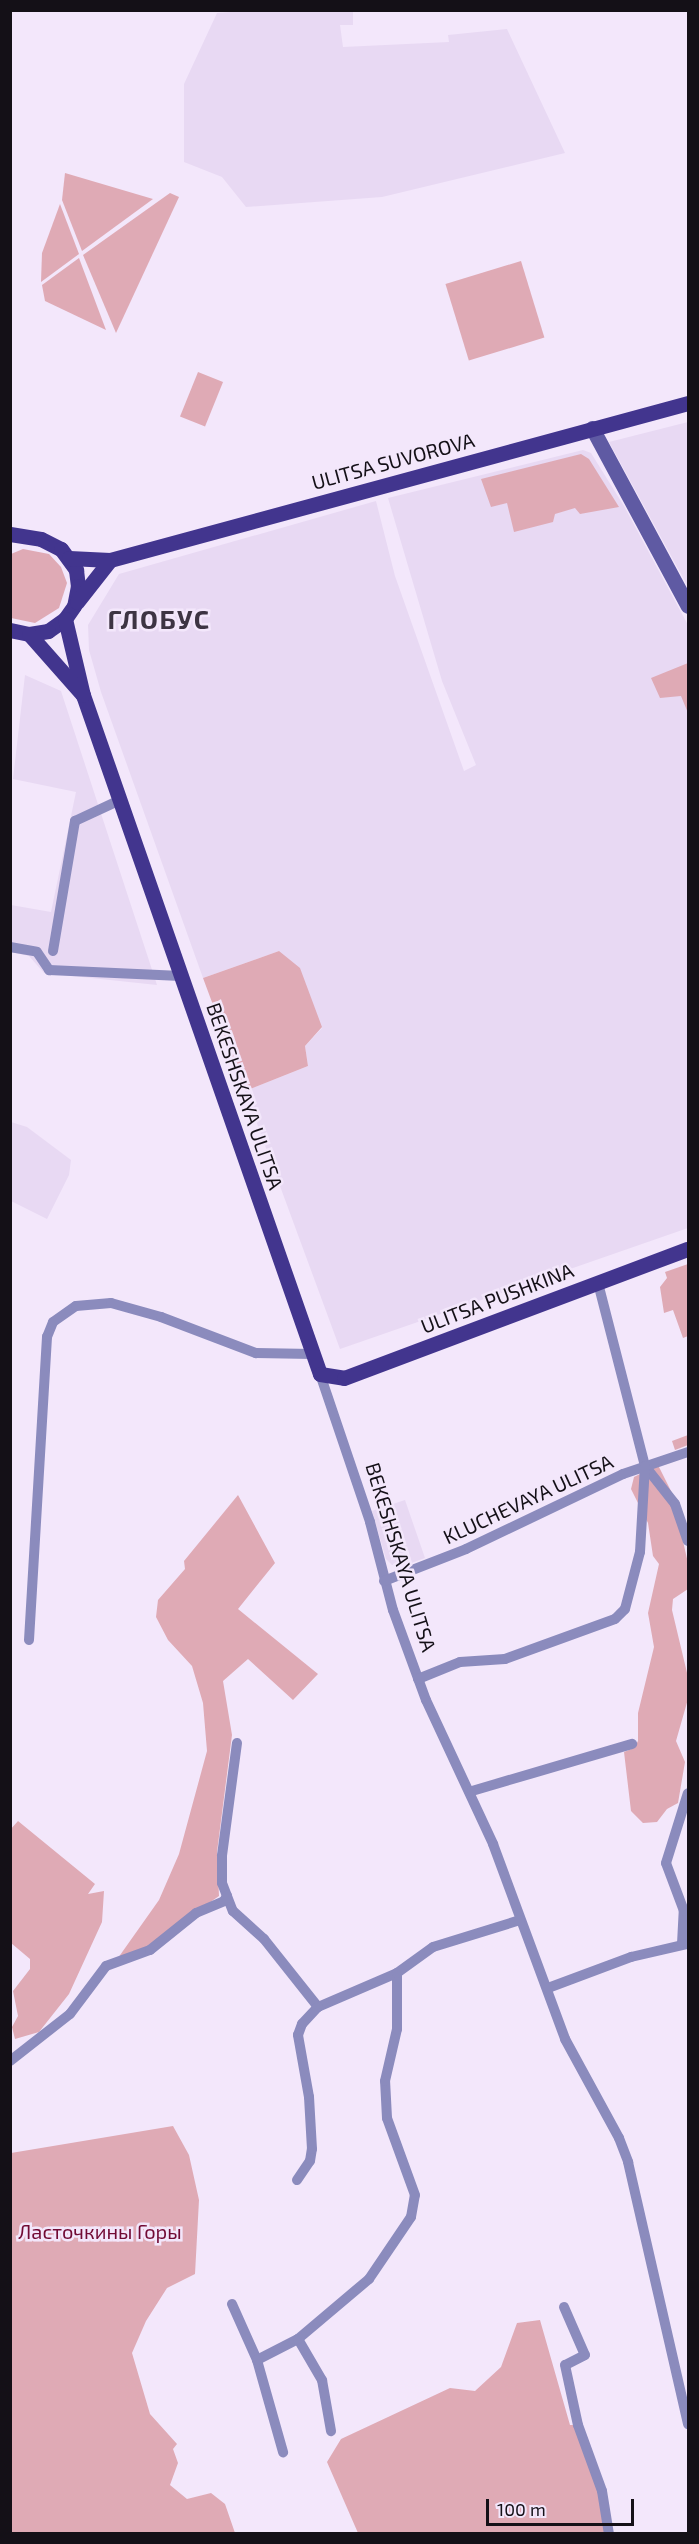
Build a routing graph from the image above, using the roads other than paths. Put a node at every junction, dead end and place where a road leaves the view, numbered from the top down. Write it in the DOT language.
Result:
graph roads {
  1 [pos="688,403"];
  2 [pos="592,428"];
  3 [pos="15,538"];
  4 [pos="69,558"];
  5 [pos="110,560"];
  6 [pos="74,606"];
  7 [pos="688,606"];
  8 [pos="65,619"];
  9 [pos="10,630"];
  10 [pos="29,634"];
  11 [pos="83,695"];
  12 [pos="120,800"];
  13 [pos="10,947"];
  14 [pos="53,951"];
  15 [pos="181,976"];
  16 [pos="688,1249"];
  17 [pos="598,1283"];
  18 [pos="312,1354"];
  19 [pos="320,1374"];
  20 [pos="688,1452"];
  21 [pos="645,1466"];
  22 [pos="688,1541"];
  23 [pos="384,1581"];
  24 [pos="29,1640"];
  25 [pos="418,1679"];
  26 [pos="237,1743"];
  27 [pos="632,1744"];
  28 [pos="472,1791"];
  29 [pos="688,1793"];
  30 [pos="227,1896"];
  31 [pos="520,1920"];
  32 [pos="685,1944"];
  33 [pos="397,1973"];
  34 [pos="548,1988"];
  35 [pos="318,2007"];
  36 [pos="10,2061"];
  37 [pos="297,2180"];
  38 [pos="232,2304"];
  39 [pos="564,2307"];
  40 [pos="298,2339"];
  41 [pos="257,2360"];
  42 [pos="688,2364"];
  43 [pos="676,2366"];
  44 [pos="688,2424"];
  45 [pos="331,2431"];
  46 [pos="283,2452"];
  47 [pos="609,2534"];
  1 -- 2 [label="main road, ULITSA SUVOROVA"];
  2 -- 5 [label="main road, ULITSA SUVOROVA"];
  2 -- 7 [label="main road"];
  3 -- 4 [label="main road"];
  4 -- 5 [label="main road, ULITSA SUVOROVA"];
  4 -- 6 [label="main road"];
  5 -- 6 [label="main road"];
  6 -- 8 [label="main road"];
  8 -- 10 [label="main road"];
  8 -- 11 [label="main road, BEKESHSKAYA ULITSA"];
  9 -- 10 [label="main road"];
  10 -- 11 [label="main road, BEKESHSKAYA ULITSA"];
  11 -- 12 [label="main road, BEKESHSKAYA ULITSA"];
  12 -- 14 [label="street"];
  12 -- 15 [label="main road, BEKESHSKAYA ULITSA"];
  13 -- 15 [label="street"];
  15 -- 18 [label="main road, BEKESHSKAYA ULITSA"];
  16 -- 17 [label="main road, ULITSA PUSHKINA"];
  17 -- 19 [label="main road, ULITSA PUSHKINA"];
  17 -- 21 [label="street"];
  18 -- 19 [label="main road, BEKESHSKAYA ULITSA"];
  18 -- 24 [label="street"];
  19 -- 23 [label="street, BEKESHSKAYA ULITSA"];
  20 -- 21 [label="street, KLUCHEVAYA ULITSA"];
  21 -- 22 [label="street"];
  21 -- 23 [label="street, KLUCHEVAYA ULITSA"];
  21 -- 25 [label="street"];
  23 -- 25 [label="street, BEKESHSKAYA ULITSA"];
  25 -- 28 [label="street, BEKESHSKAYA ULITSA"];
  26 -- 30 [label="street"];
  27 -- 28 [label="street"];
  28 -- 31 [label="street, BEKESHSKAYA ULITSA"];
  29 -- 32 [label="street"];
  30 -- 35 [label="street"];
  30 -- 36 [label="street"];
  31 -- 33 [label="street"];
  31 -- 34 [label="street, BEKESHSKAYA ULITSA"];
  32 -- 34 [label="street"];
  33 -- 35 [label="street"];
  33 -- 40 [label="street"];
  34 -- 43 [label="street, BEKESHSKAYA ULITSA"];
  35 -- 37 [label="street"];
  38 -- 41 [label="street"];
  39 -- 47 [label="street"];
  40 -- 41 [label="street"];
  40 -- 45 [label="street"];
  41 -- 46 [label="street"];
  42 -- 43 [label="street"];
  43 -- 44 [label="street, BEKESHSKAYA ULITSA"];
}
